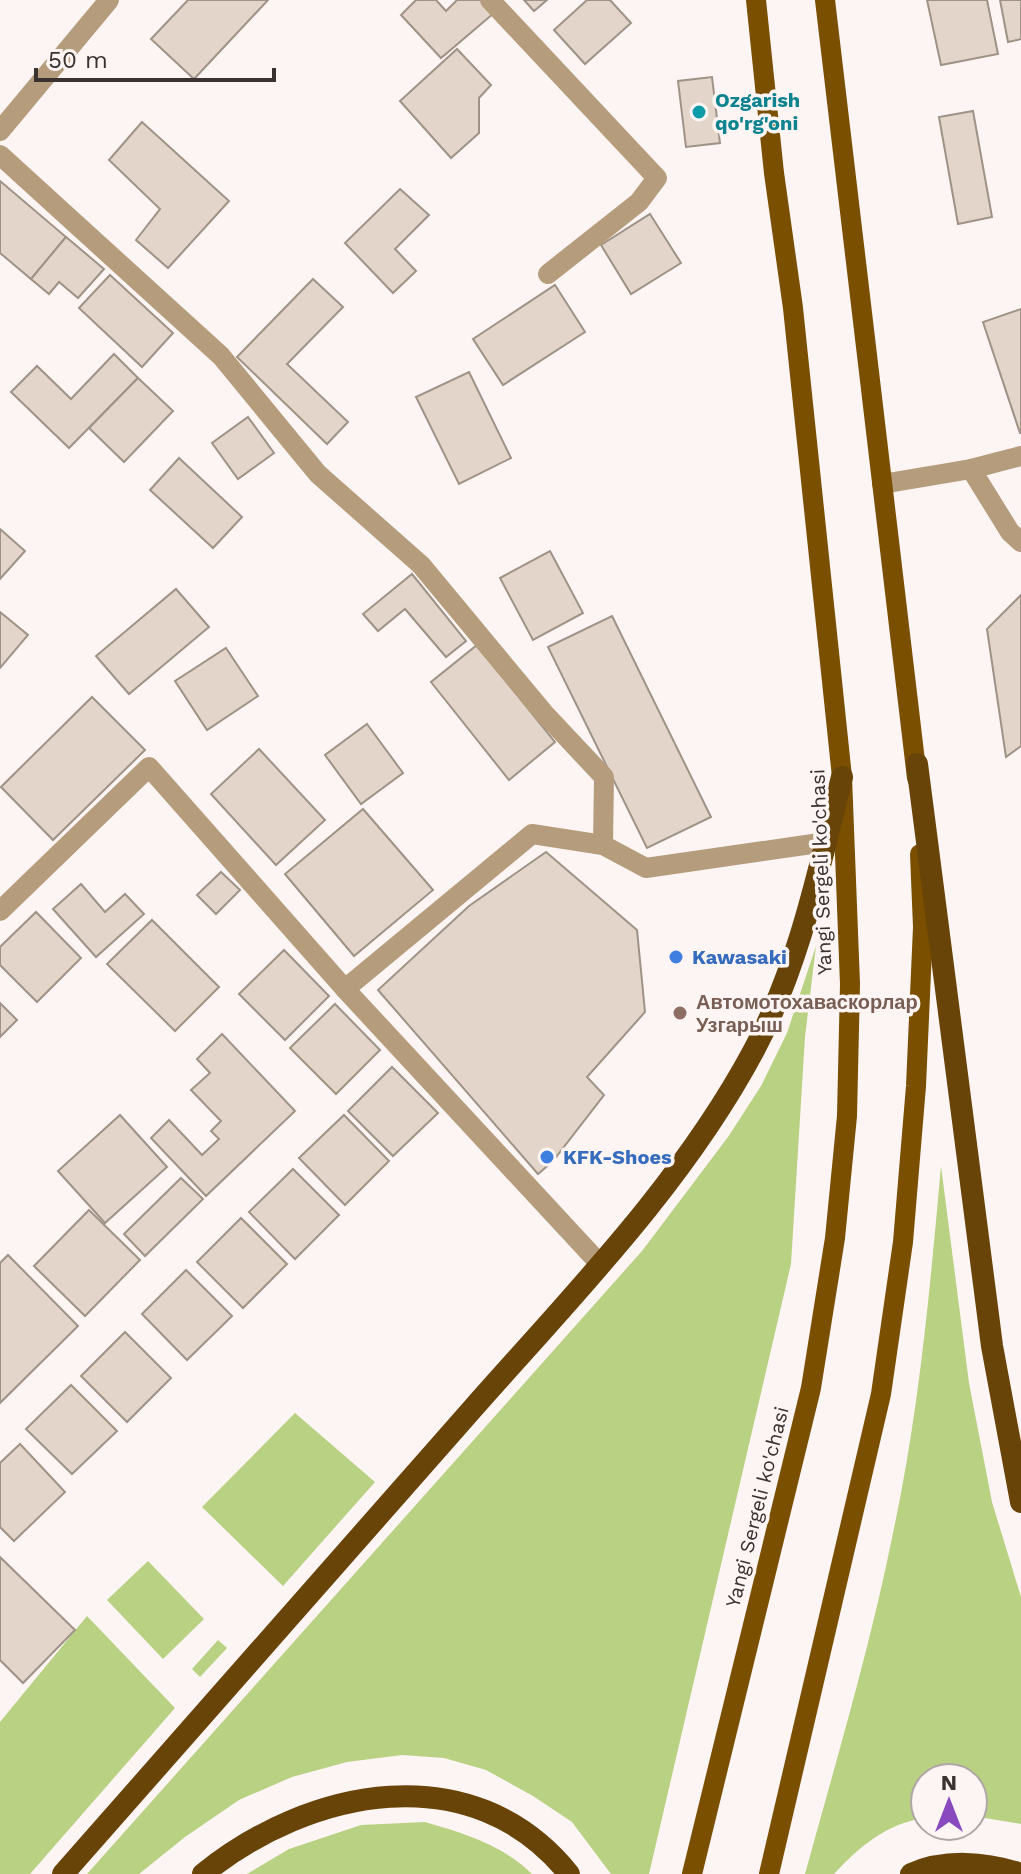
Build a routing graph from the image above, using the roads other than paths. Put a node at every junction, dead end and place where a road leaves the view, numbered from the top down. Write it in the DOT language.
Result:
graph roads {
  1 [pos="109,0"];
  2 [pos="490,0"];
  3 [pos="756,0"];
  4 [pos="825,0"];
  5 [pos="0,131"];
  6 [pos="0,155"];
  7 [pos="548,274"];
  8 [pos="1021,456"];
  9 [pos="971,469"];
  10 [pos="882,484"];
  11 [pos="1021,542"];
  12 [pos="917,764"];
  13 [pos="842,777"];
  14 [pos="835,841"];
  15 [pos="603,845"];
  16 [pos="0,911"];
  17 [pos="345,989"];
  18 [pos="600,1264"];
  19 [pos="1021,1502"];
  20 [pos="63,1874"];
  21 [pos="203,1874"];
  22 [pos="569,1874"];
  23 [pos="692,1874"];
  24 [pos="769,1874"];
  25 [pos="911,1874"];
  26 [pos="1021,1874"];
  1 -- 5 [label="street"];
  2 -- 7 [label="street"];
  3 -- 13 [label="main road, Yangi Sergeli ko'chasi"];
  4 -- 10 [label="main road"];
  6 -- 15 [label="street"];
  8 -- 9 [label="street"];
  9 -- 10 [label="street"];
  9 -- 11 [label="street"];
  10 -- 12 [label="main road"];
  12 -- 19 [label="highway"];
  12 -- 24 [label="main road"];
  13 -- 14 [label="highway"];
  14 -- 15 [label="street"];
  14 -- 18 [label="highway"];
  14 -- 23 [label="main road, Yangi Sergeli ko'chasi"];
  15 -- 17 [label="street"];
  16 -- 17 [label="street"];
  17 -- 18 [label="street"];
  18 -- 20 [label="highway"];
  21 -- 22 [label="highway"];
  25 -- 26 [label="highway"];
}
